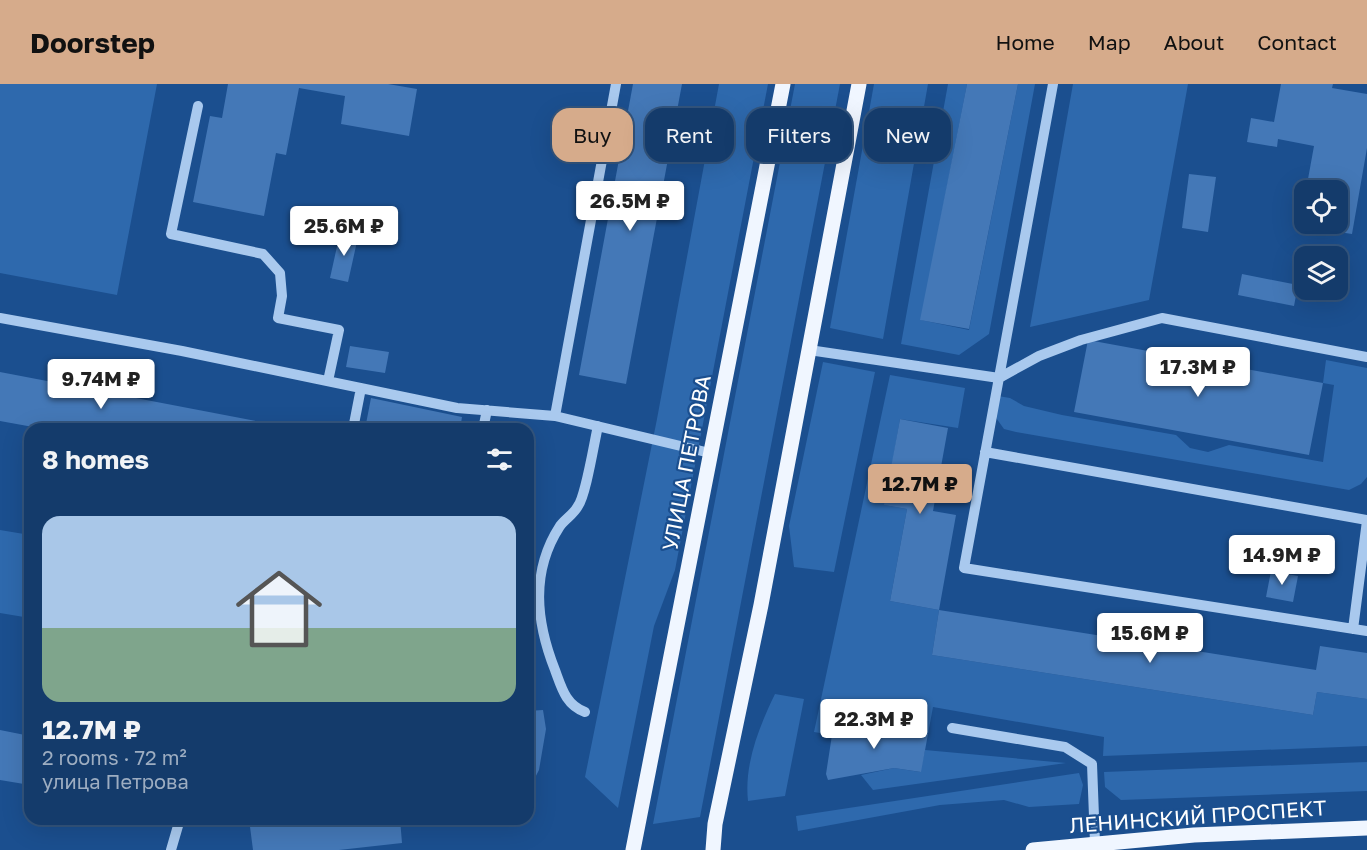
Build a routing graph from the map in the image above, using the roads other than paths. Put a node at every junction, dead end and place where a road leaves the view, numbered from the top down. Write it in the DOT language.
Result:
graph roads {
  1 [pos="616,84"];
  2 [pos="783,84"];
  3 [pos="860,84"];
  4 [pos="1053,84"];
  5 [pos="198,106"];
  6 [pos="0,318"];
  7 [pos="809,350"];
  8 [pos="1367,357"];
  9 [pos="999,378"];
  10 [pos="328,381"];
  11 [pos="361,388"];
  12 [pos="487,410"];
  13 [pos="555,416"];
  14 [pos="354,423"];
  15 [pos="484,423"];
  16 [pos="598,426"];
  17 [pos="985,452"];
  18 [pos="710,453"];
  19 [pos="1367,520"];
  20 [pos="1353,628"];
  21 [pos="1367,630"];
  22 [pos="585,712"];
  23 [pos="952,728"];
  24 [pos="178,825"];
  25 [pos="1367,828"];
  26 [pos="1095,843"];
  27 [pos="171,850"];
  28 [pos="633,850"];
  29 [pos="713,850"];
  30 [pos="1033,850"];
  1 -- 13 [label="lane"];
  2 -- 18 [label="main road, УЛИЦА ПЕТРОВА"];
  3 -- 7 [label="main road"];
  4 -- 9 [label="lane"];
  5 -- 10 [label="lane"];
  6 -- 10 [label="lane"];
  7 -- 9 [label="lane"];
  7 -- 29 [label="main road"];
  8 -- 9 [label="lane"];
  9 -- 17 [label="lane"];
  10 -- 11 [label="lane"];
  11 -- 12 [label="lane"];
  11 -- 14 [label="lane"];
  12 -- 13 [label="lane"];
  12 -- 15 [label="lane"];
  13 -- 16 [label="lane"];
  16 -- 18 [label="lane"];
  16 -- 22 [label="lane"];
  17 -- 19 [label="lane"];
  17 -- 20 [label="lane"];
  18 -- 28 [label="main road, УЛИЦА ПЕТРОВА"];
  19 -- 20 [label="lane"];
  20 -- 21 [label="lane"];
  23 -- 26 [label="lane"];
  24 -- 27 [label="lane"];
  25 -- 26 [label="main road, ЛЕНИНСКИЙ ПРОСПЕКТ"];
  26 -- 30 [label="main road, ЛЕНИНСКИЙ ПРОСПЕКТ"];
}
